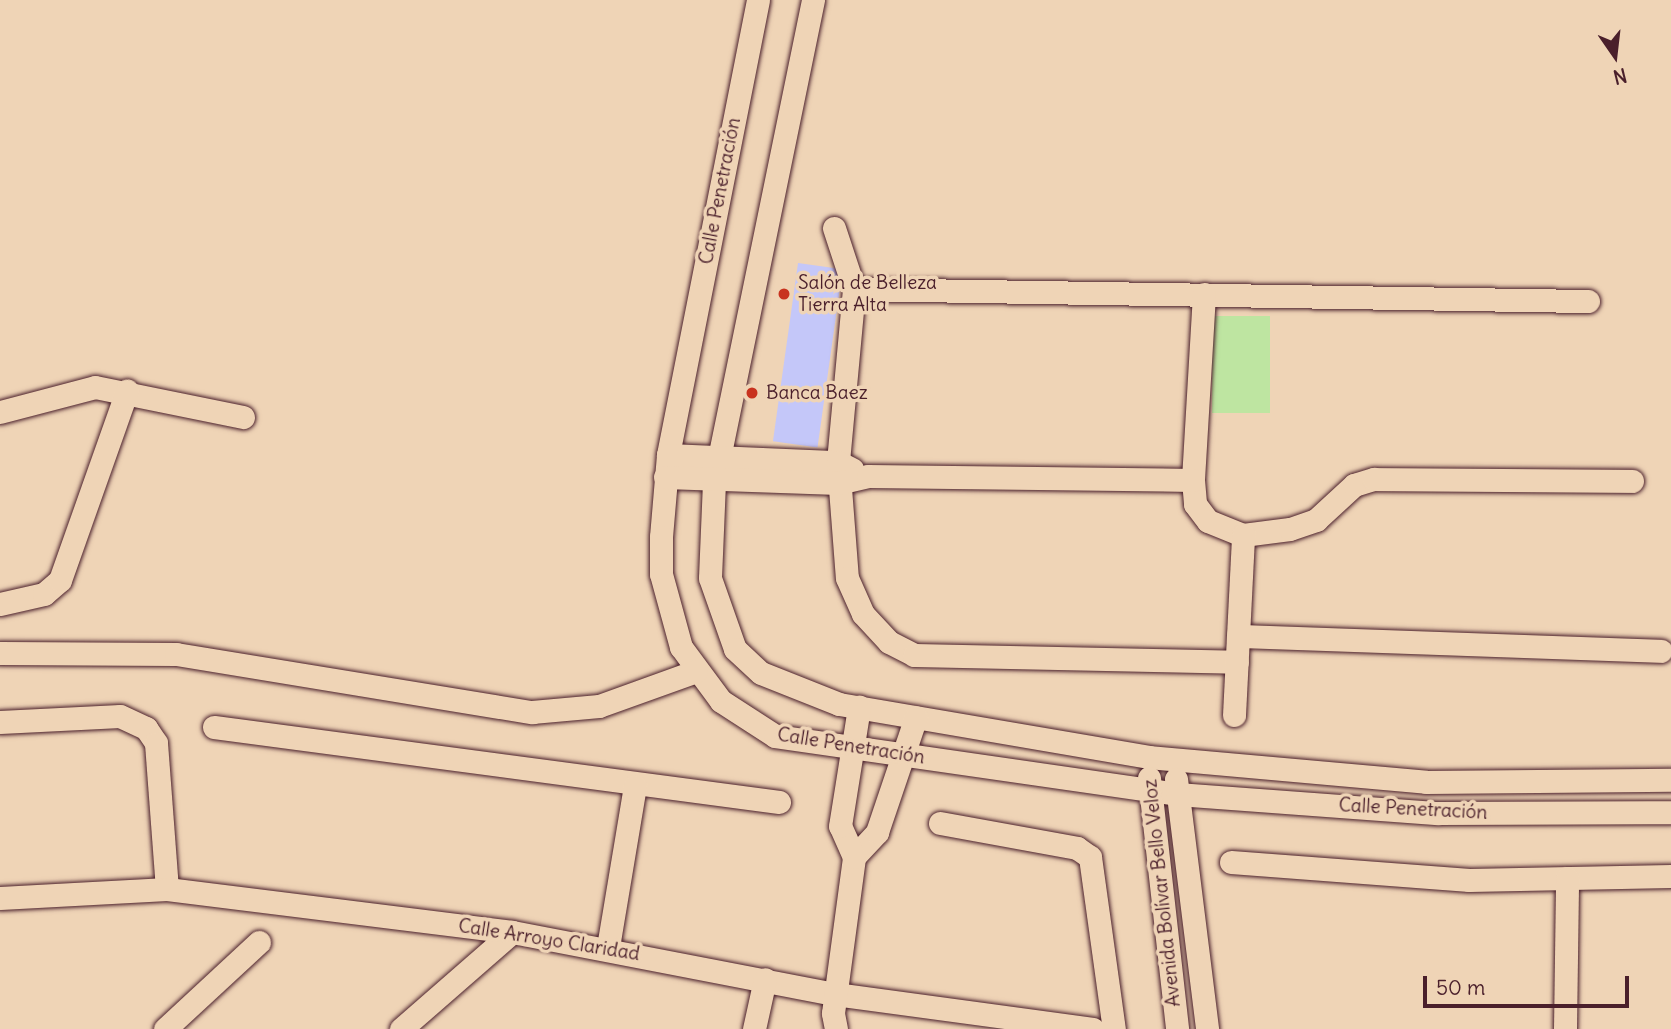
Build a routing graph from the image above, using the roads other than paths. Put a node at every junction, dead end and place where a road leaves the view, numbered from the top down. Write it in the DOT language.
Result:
graph roads {
  1 [pos="758,0"];
  2 [pos="813,0"];
  3 [pos="834,228"];
  4 [pos="854,289"];
  5 [pos="1204,294"];
  6 [pos="1588,301"];
  7 [pos="127,391"];
  8 [pos="0,412"];
  9 [pos="243,417"];
  10 [pos="718,458"];
  11 [pos="667,466"];
  12 [pos="838,473"];
  13 [pos="1194,480"];
  14 [pos="1632,481"];
  15 [pos="714,482"];
  16 [pos="1243,535"];
  17 [pos="0,604"];
  18 [pos="1238,636"];
  19 [pos="1661,650"];
  20 [pos="0,653"];
  21 [pos="1237,662"];
  22 [pos="696,671"];
  23 [pos="859,708"];
  24 [pos="1234,715"];
  25 [pos="916,717"];
  26 [pos="0,722"];
  27 [pos="214,727"];
  28 [pos="850,749"];
  29 [pos="904,755"];
  30 [pos="1148,757"];
  31 [pos="1174,760"];
  32 [pos="1671,780"];
  33 [pos="635,786"];
  34 [pos="1149,790"];
  35 [pos="1177,794"];
  36 [pos="779,802"];
  37 [pos="1671,812"];
  38 [pos="940,823"];
  39 [pos="853,857"];
  40 [pos="1231,862"];
  41 [pos="1671,876"];
  42 [pos="1567,878"];
  43 [pos="167,889"];
  44 [pos="0,898"];
  45 [pos="512,932"];
  46 [pos="259,942"];
  47 [pos="608,947"];
  48 [pos="765,978"];
  49 [pos="835,994"];
  50 [pos="165,1029"];
  51 [pos="401,1029"];
  52 [pos="754,1029"];
  53 [pos="836,1029"];
  54 [pos="1093,1029"];
  55 [pos="1114,1029"];
  56 [pos="1177,1029"];
  57 [pos="1207,1029"];
  58 [pos="1566,1029"];
  1 -- 11 [label="street, Calle Penetración"];
  2 -- 10 [label="street, Calle Penetración"];
  3 -- 4 [label="street"];
  4 -- 5 [label="street"];
  4 -- 12 [label="street"];
  5 -- 6 [label="street"];
  5 -- 13 [label="street"];
  7 -- 8 [label="street"];
  7 -- 9 [label="street"];
  7 -- 17 [label="street"];
  10 -- 11 [label="street"];
  10 -- 12 [label="street"];
  10 -- 15 [label="street, Calle Penetración"];
  11 -- 15 [label="street"];
  11 -- 22 [label="street, Calle Penetración"];
  12 -- 13 [label="street"];
  12 -- 15 [label="street"];
  12 -- 21 [label="street"];
  13 -- 16 [label="street"];
  14 -- 16 [label="street"];
  15 -- 23 [label="street, Calle Penetración"];
  16 -- 18 [label="street"];
  18 -- 19 [label="street"];
  18 -- 21 [label="street"];
  20 -- 22 [label="street"];
  21 -- 24 [label="street"];
  22 -- 28 [label="street, Calle Penetración"];
  23 -- 25 [label="street, Calle Penetración"];
  23 -- 28 [label="street"];
  25 -- 29 [label="street"];
  25 -- 30 [label="street, Calle Penetración"];
  26 -- 43 [label="street"];
  27 -- 33 [label="street"];
  28 -- 29 [label="street, Calle Penetración"];
  28 -- 39 [label="street"];
  29 -- 34 [label="street, Calle Penetración"];
  29 -- 39 [label="street"];
  30 -- 31 [label="street, Calle Penetración"];
  30 -- 34 [label="street, Avenida Bolívar Bello Veloz"];
  31 -- 32 [label="street, Calle Penetración"];
  31 -- 35 [label="street, Avenida Bolívar Bello Veloz"];
  33 -- 36 [label="street"];
  33 -- 47 [label="street"];
  34 -- 35 [label="street, Calle Penetración"];
  34 -- 56 [label="street, Avenida Bolívar Bello Veloz"];
  35 -- 37 [label="street, Calle Penetración"];
  35 -- 57 [label="street, Avenida Bolívar Bello Veloz"];
  38 -- 55 [label="street"];
  39 -- 49 [label="street"];
  40 -- 42 [label="street"];
  41 -- 42 [label="street"];
  42 -- 58 [label="street"];
  43 -- 44 [label="street, Calle Arroyo Claridad"];
  43 -- 45 [label="street, Calle Arroyo Claridad"];
  45 -- 47 [label="street, Calle Arroyo Claridad"];
  45 -- 51 [label="street"];
  46 -- 50 [label="street"];
  47 -- 48 [label="street, Calle Arroyo Claridad"];
  48 -- 49 [label="street, Calle Arroyo Claridad"];
  48 -- 52 [label="street"];
  49 -- 53 [label="street"];
  49 -- 54 [label="street, Calle Arroyo Claridad"];
}
